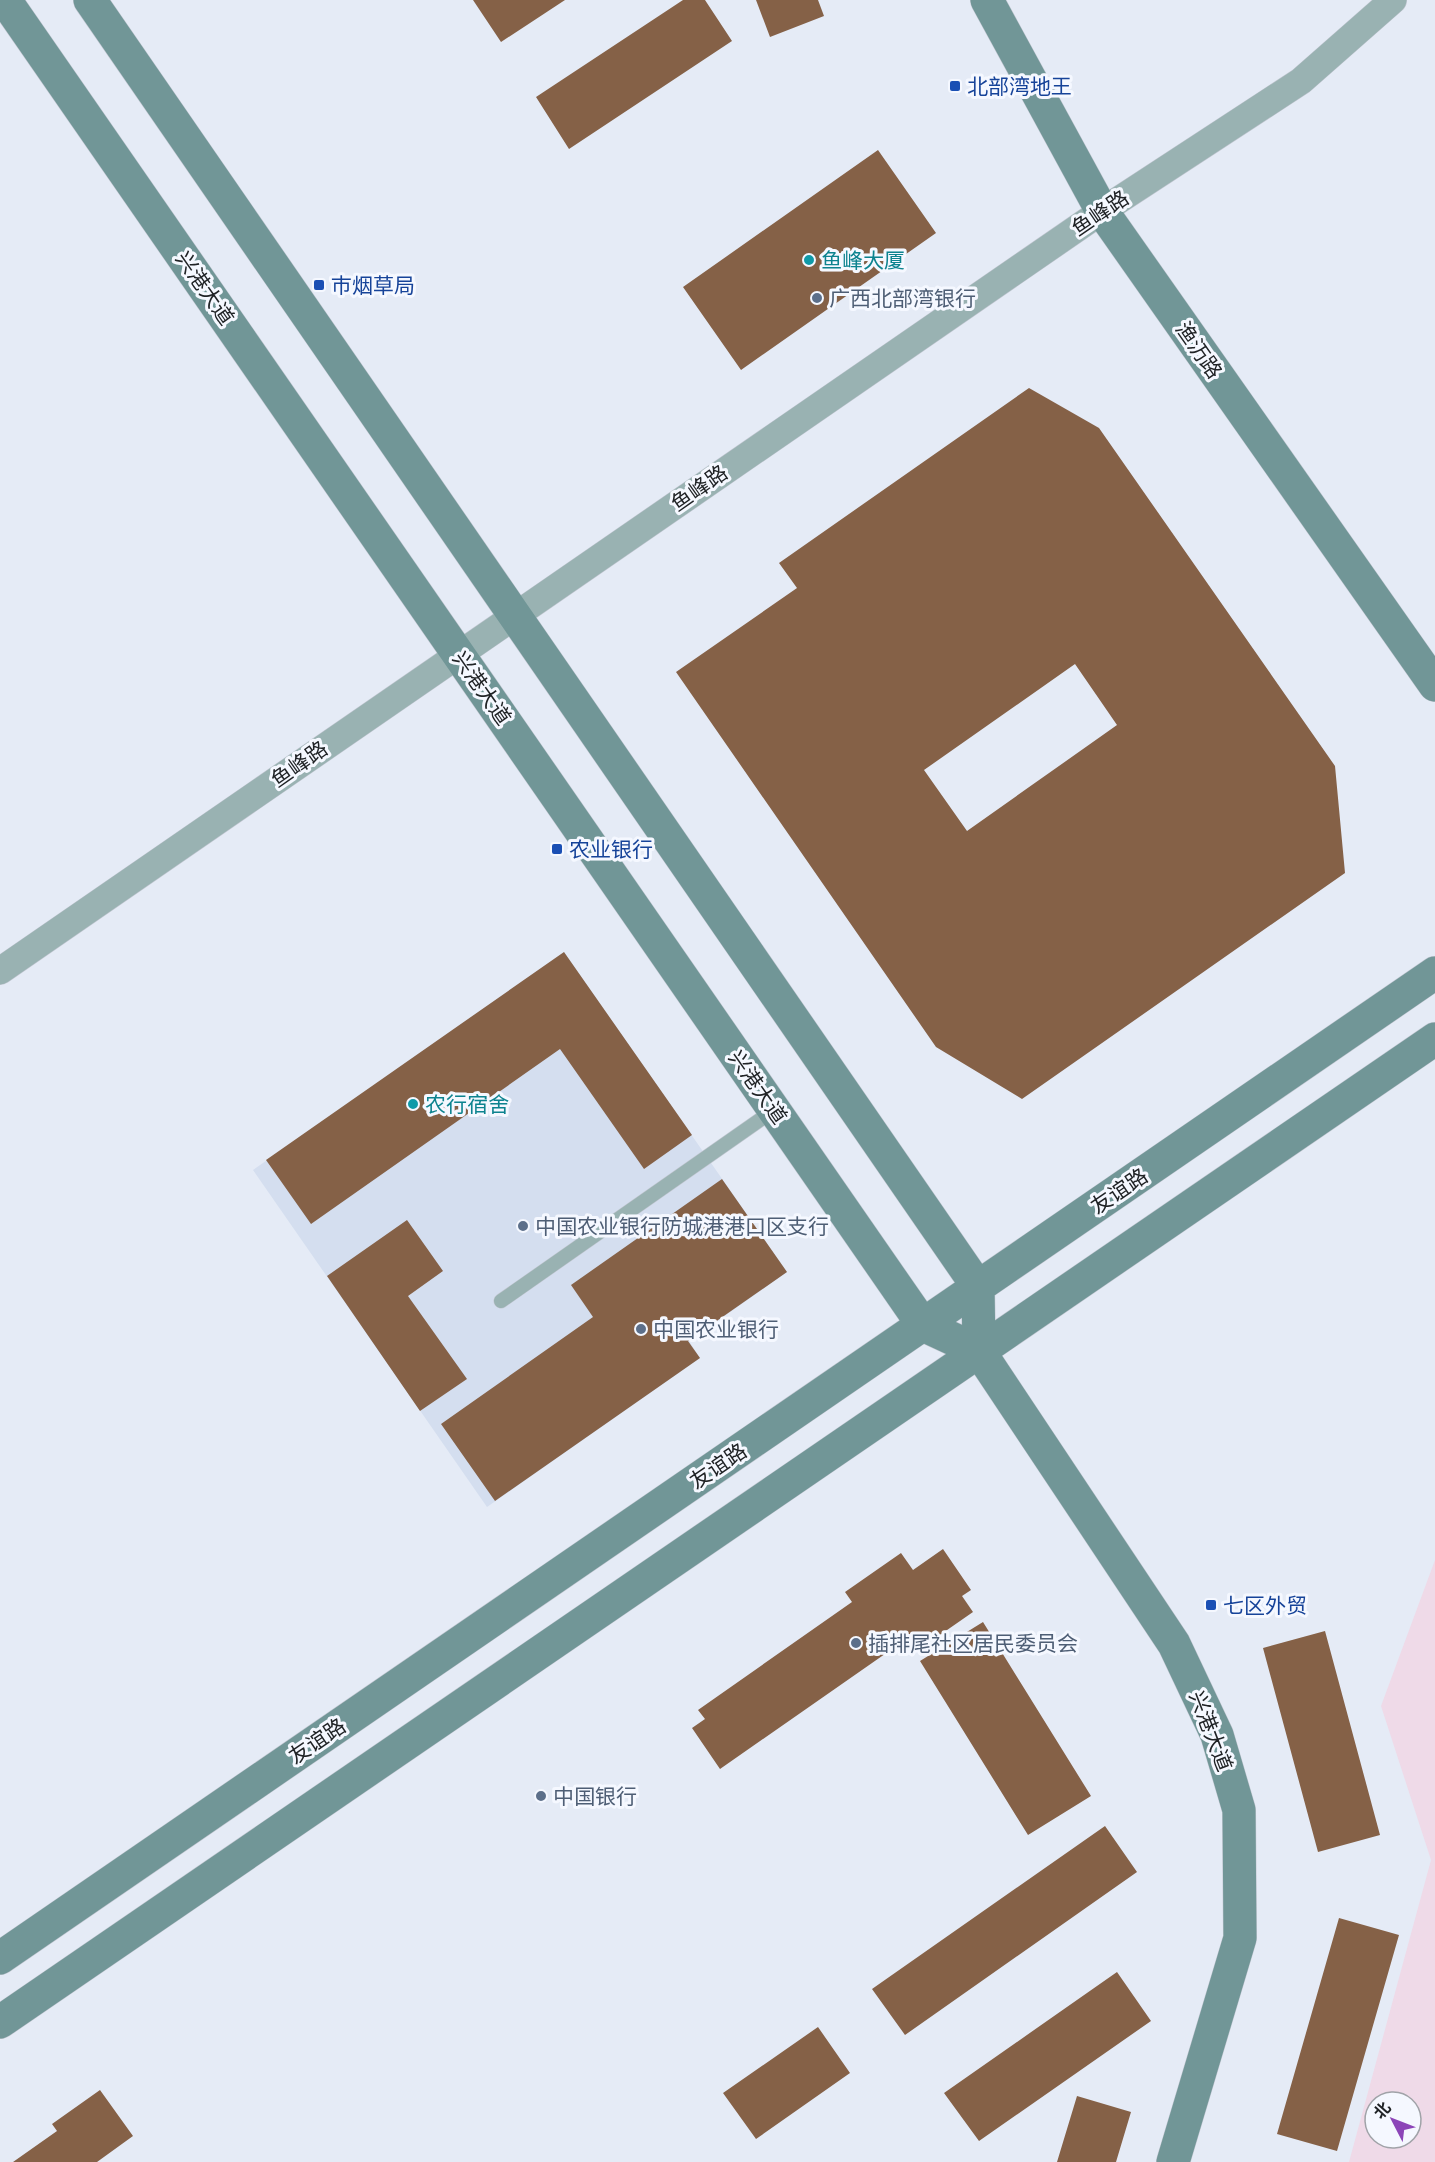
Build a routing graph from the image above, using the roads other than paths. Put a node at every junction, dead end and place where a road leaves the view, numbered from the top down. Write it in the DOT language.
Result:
graph roads {
  1 [pos="5,0"];
  2 [pos="90,0"];
  3 [pos="987,0"];
  4 [pos="1393,0"];
  5 [pos="1102,211"];
  6 [pos="515,615"];
  7 [pos="459,655"];
  8 [pos="1435,685"];
  9 [pos="0,971"];
  10 [pos="1435,973"];
  11 [pos="1435,1039"];
  12 [pos="774,1110"];
  13 [pos="978,1287"];
  14 [pos="501,1301"];
  15 [pos="923,1325"];
  16 [pos="979,1351"];
  17 [pos="0,1958"];
  18 [pos="0,2022"];
  19 [pos="1173,2162"];
  1 -- 7 [label="street, 兴港大道"];
  2 -- 6 [label="street"];
  3 -- 5 [label="street, 渔𬇕路"];
  4 -- 5 [label="street, 鱼峰路"];
  5 -- 6 [label="street, 鱼峰路"];
  5 -- 8 [label="street, 渔𬇕路"];
  6 -- 7 [label="street, 鱼峰路"];
  6 -- 13 [label="street"];
  7 -- 9 [label="street, 鱼峰路"];
  7 -- 12 [label="street, 兴港大道"];
  10 -- 13 [label="street, 友谊路"];
  11 -- 16 [label="street"];
  12 -- 14 [label="lane"];
  12 -- 15 [label="street, 兴港大道"];
  13 -- 15 [label="street, 友谊路"];
  13 -- 16 [label="street"];
  15 -- 16 [label="street"];
  15 -- 17 [label="street, 友谊路"];
  16 -- 18 [label="street"];
  16 -- 19 [label="street, 兴港大道"];
}
